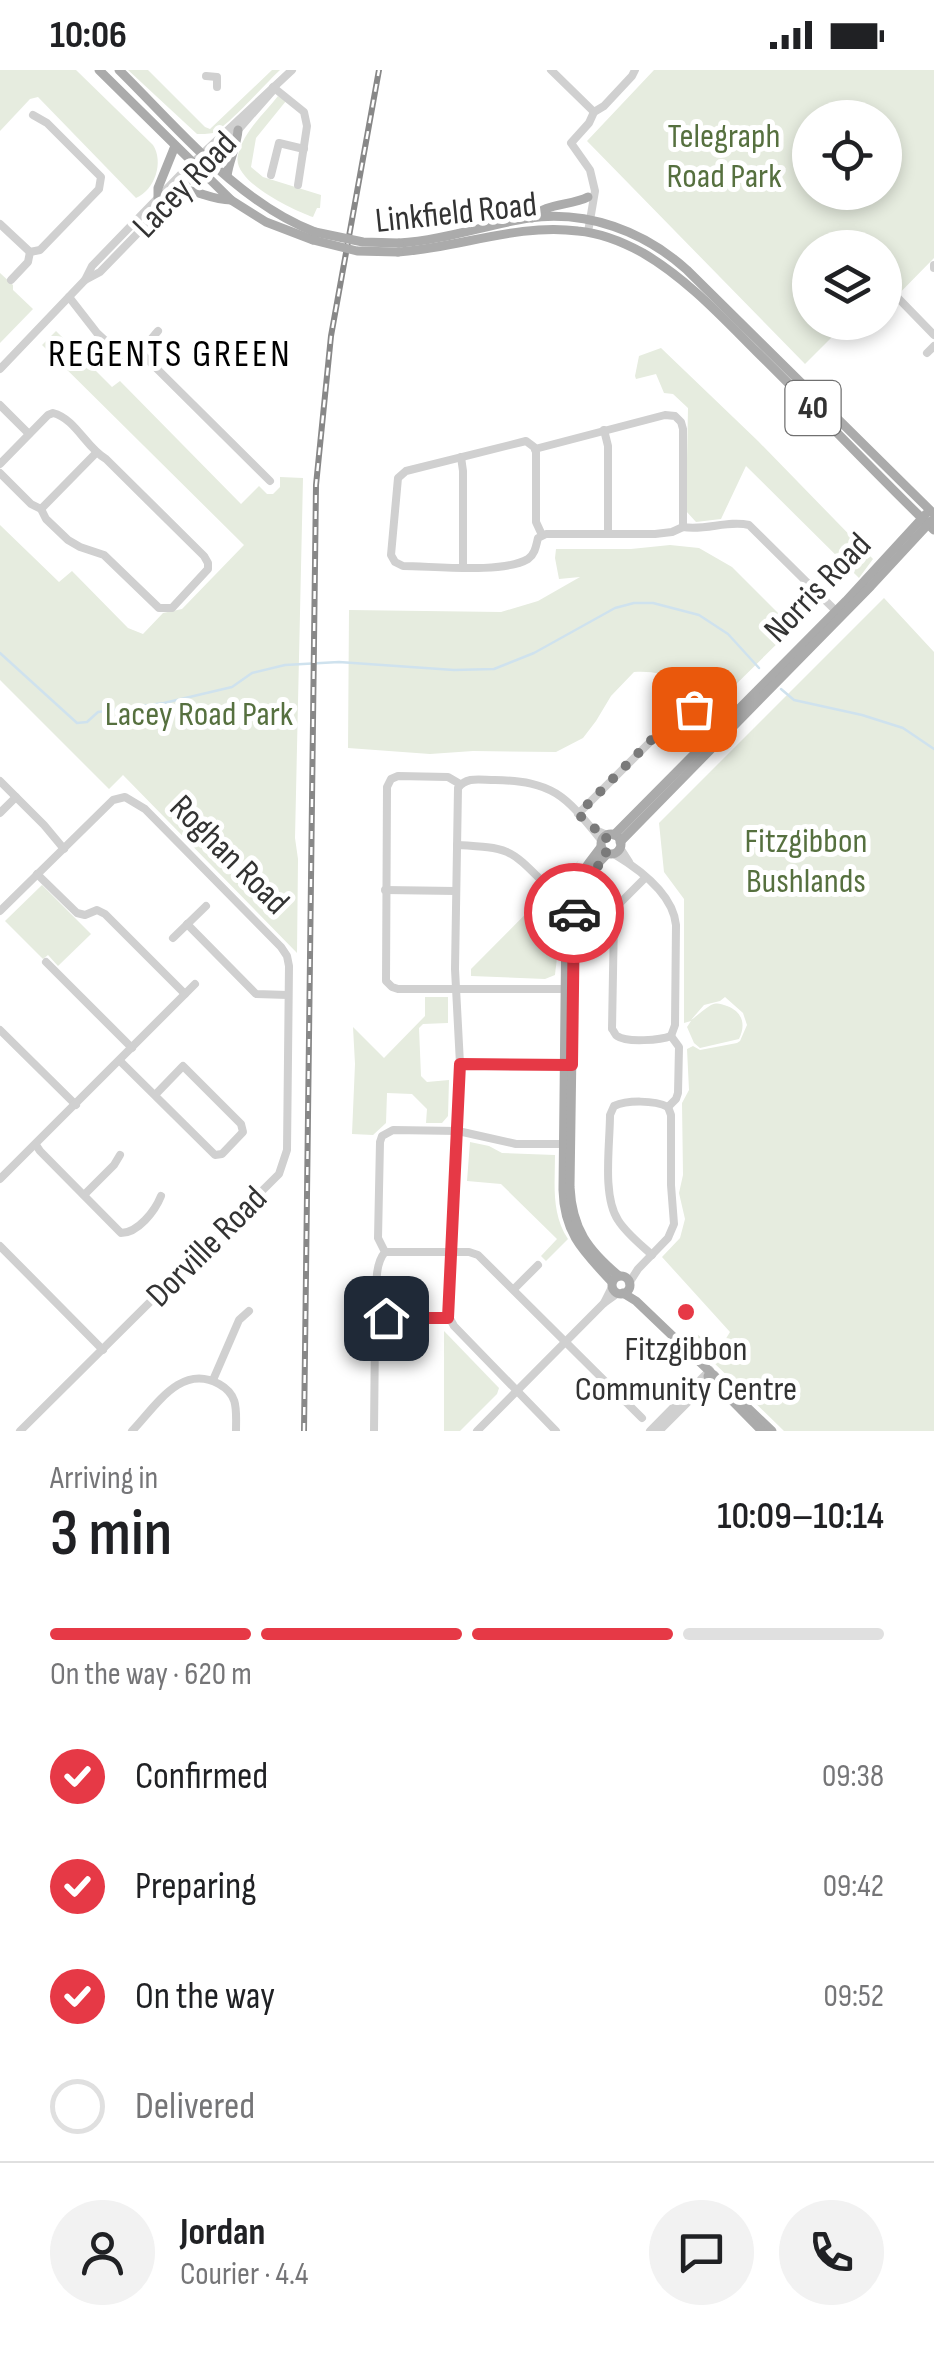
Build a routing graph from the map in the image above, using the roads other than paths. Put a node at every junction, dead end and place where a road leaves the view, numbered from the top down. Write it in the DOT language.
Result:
graph roads {
  1 [pos="99,70"];
  2 [pos="120,70"];
  3 [pos="292,70"];
  4 [pos="551,70"];
  5 [pos="635,70"];
  6 [pos="206,76"];
  7 [pos="219,78"];
  8 [pos="276,86"];
  9 [pos="594,112"];
  10 [pos="33,115"];
  11 [pos="238,130"];
  12 [pos="174,146"];
  13 [pos="304,150"];
  14 [pos="206,156"];
  15 [pos="195,166"];
  16 [pos="271,174"];
  17 [pos="226,176"];
  18 [pos="593,184"];
  19 [pos="298,185"];
  20 [pos="180,189"];
  21 [pos="588,197"];
  22 [pos="158,198"];
  23 [pos="232,200"];
  24 [pos="532,218"];
  25 [pos="587,220"];
  26 [pos="0,224"];
  27 [pos="585,232"];
  28 [pos="314,236"];
  29 [pos="399,248"];
  30 [pos="30,252"];
  31 [pos="11,280"];
  32 [pos="86,280"];
  33 [pos="69,296"];
  34 [pos="902,302"];
  35 [pos="158,331"];
  36 [pos="934,335"];
  37 [pos="139,351"];
  38 [pos="0,369"];
  39 [pos="0,405"];
  40 [pos="604,430"];
  41 [pos="29,434"];
  42 [pos="535,449"];
  43 [pos="96,453"];
  44 [pos="460,457"];
  45 [pos="0,464"];
  46 [pos="0,474"];
  47 [pos="270,482"];
  48 [pos="41,509"];
  49 [pos="931,517"];
  50 [pos="683,527"];
  51 [pos="608,534"];
  52 [pos="542,535"];
  53 [pos="463,567"];
  54 [pos="839,613"];
  55 [pos="717,731"];
  56 [pos="0,781"];
  57 [pos="460,784"];
  58 [pos="16,797"];
  59 [pos="0,812"];
  60 [pos="578,814"];
  61 [pos="611,844"];
  62 [pos="457,846"];
  63 [pos="64,849"];
  64 [pos="38,874"];
  65 [pos="645,878"];
  66 [pos="547,886"];
  67 [pos="385,890"];
  68 [pos="456,891"];
  69 [pos="206,906"];
  70 [pos="0,911"];
  71 [pos="187,924"];
  72 [pos="173,938"];
  73 [pos="287,956"];
  74 [pos="46,962"];
  75 [pos="195,984"];
  76 [pos="456,988"];
  77 [pos="569,989"];
  78 [pos="185,994"];
  79 [pos="288,995"];
  80 [pos="0,1030"];
  81 [pos="671,1036"];
  82 [pos="132,1048"];
  83 [pos="120,1060"];
  84 [pos="460,1064"];
  85 [pos="568,1065"];
  86 [pos="155,1095"];
  87 [pos="76,1105"];
  88 [pos="668,1107"];
  89 [pos="458,1131"];
  90 [pos="567,1144"];
  91 [pos="36,1145"];
  92 [pos="120,1155"];
  93 [pos="0,1179"];
  94 [pos="84,1195"];
  95 [pos="161,1196"];
  96 [pos="0,1246"];
  97 [pos="385,1252"];
  98 [pos="450,1252"];
  99 [pos="652,1255"];
  100 [pos="538,1265"];
  101 [pos="621,1285"];
  102 [pos="514,1290"];
  103 [pos="249,1311"];
  104 [pos="384,1318"];
  105 [pos="448,1318"];
  106 [pos="566,1341"];
  107 [pos="102,1350"];
  108 [pos="710,1375"];
  109 [pos="213,1380"];
  110 [pos="518,1390"];
  111 [pos="642,1418"];
  112 [pos="20,1431"];
  113 [pos="132,1431"];
  114 [pos="236,1431"];
  115 [pos="374,1431"];
  116 [pos="477,1431"];
  117 [pos="556,1431"];
  118 [pos="650,1431"];
  119 [pos="659,1431"];
  120 [pos="762,1431"];
  121 [pos="772,1431"];
  1 -- 12 [label="main road, Linkfield Road / 40"];
  2 -- 14 [label="main road, Linkfield Road / 40"];
  3 -- 8 [label="street, Lacey Road"];
  4 -- 9 [label="street"];
  5 -- 9 [label="street"];
  6 -- 7 [label="street"];
  8 -- 11 [label="street, Lacey Road"];
  8 -- 13 [label="street"];
  8 -- 14 [label="street, Lacey Road"];
  9 -- 18 [label="street"];
  10 -- 30 [label="street"];
  11 -- 14 [label="street, Lacey Road"];
  11 -- 17 [label="main road"];
  12 -- 15 [label="main road, Linkfield Road / 40"];
  12 -- 22 [label="main road"];
  13 -- 16 [label="street"];
  13 -- 19 [label="street"];
  14 -- 15 [label="street, Lacey Road"];
  14 -- 17 [label="main road, Linkfield Road / 40"];
  15 -- 20 [label="street, Lacey Road"];
  15 -- 22 [label="street, Lacey Road"];
  15 -- 23 [label="main road, Linkfield Road / 40"];
  17 -- 28 [label="main road, Linkfield Road / 40"];
  18 -- 21 [label="street"];
  18 -- 25 [label="street"];
  20 -- 23 [label="main road"];
  20 -- 32 [label="street, Lacey Road"];
  21 -- 24 [label="main road"];
  21 -- 25 [label="street"];
  22 -- 32 [label="street, Lacey Road"];
  23 -- 28 [label="main road, Linkfield Road / 40"];
  24 -- 25 [label="main road, Linkfield Road / 40"];
  24 -- 29 [label="main road, Linkfield Road / 40"];
  25 -- 27 [label="street"];
  25 -- 49 [label="main road, 40"];
  26 -- 30 [label="street"];
  27 -- 29 [label="main road, Linkfield Road / 40"];
  27 -- 49 [label="main road, 40"];
  28 -- 29 [label="main road, Linkfield Road / 40, bridge"];
  30 -- 31 [label="street"];
  32 -- 33 [label="street, Lacey Road"];
  33 -- 37 [label="street"];
  33 -- 38 [label="street, Lacey Road"];
  34 -- 36 [label="street"];
  35 -- 37 [label="street"];
  37 -- 47 [label="street"];
  39 -- 41 [label="street"];
  40 -- 42 [label="street"];
  40 -- 50 [label="street"];
  40 -- 51 [label="street"];
  41 -- 43 [label="street"];
  41 -- 45 [label="street"];
  42 -- 44 [label="street"];
  42 -- 52 [label="street"];
  43 -- 48 [label="street"];
  43 -- 48 [label="street"];
  44 -- 53 [label="street"];
  44 -- 53 [label="street"];
  46 -- 48 [label="street"];
  49 -- 54 [label="main road, Norris Road"];
  50 -- 51 [label="street"];
  50 -- 54 [label="street"];
  51 -- 52 [label="street"];
  52 -- 53 [label="street"];
  54 -- 55 [label="main road, Norris Road"];
  54 -- 61 [label="main road, Norris Road"];
  55 -- 60 [label="street"];
  55 -- 61 [label="main road, Norris Road"];
  56 -- 58 [label="street"];
  57 -- 60 [label="street"];
  57 -- 62 [label="street"];
  57 -- 67 [label="street"];
  58 -- 59 [label="street"];
  58 -- 63 [label="street"];
  60 -- 61 [label="street"];
  61 -- 65 [label="street"];
  61 -- 77 [label="main road, Norris Road"];
  62 -- 66 [label="street"];
  62 -- 68 [label="street"];
  63 -- 64 [label="street"];
  63 -- 73 [label="street, Roghan Road"];
  64 -- 70 [label="street"];
  64 -- 78 [label="street"];
  65 -- 81 [label="street"];
  65 -- 81 [label="street"];
  67 -- 68 [label="street"];
  67 -- 76 [label="street"];
  68 -- 76 [label="street"];
  69 -- 71 [label="street"];
  71 -- 72 [label="street"];
  71 -- 79 [label="street"];
  73 -- 79 [label="street, Dorville Road"];
  74 -- 82 [label="street"];
  75 -- 78 [label="street"];
  76 -- 77 [label="street"];
  76 -- 84 [label="street"];
  77 -- 85 [label="main road, Norris Road"];
  78 -- 82 [label="street"];
  79 -- 107 [label="street, Dorville Road"];
  80 -- 87 [label="street"];
  81 -- 88 [label="street"];
  82 -- 83 [label="street"];
  83 -- 86 [label="street"];
  83 -- 87 [label="street"];
  84 -- 85 [label="street"];
  84 -- 89 [label="street"];
  85 -- 90 [label="main road, Norris Road"];
  86 -- 86 [label="street"];
  87 -- 91 [label="street"];
  88 -- 99 [label="street"];
  88 -- 99 [label="street"];
  89 -- 90 [label="street"];
  89 -- 97 [label="street"];
  89 -- 98 [label="street"];
  90 -- 101 [label="main road, Norris Road"];
  91 -- 93 [label="street"];
  91 -- 94 [label="street"];
  92 -- 94 [label="street"];
  94 -- 95 [label="street"];
  96 -- 107 [label="street"];
  97 -- 98 [label="street"];
  97 -- 104 [label="street"];
  98 -- 102 [label="street"];
  98 -- 105 [label="street"];
  99 -- 101 [label="street"];
  100 -- 102 [label="street"];
  101 -- 106 [label="street"];
  101 -- 108 [label="main road"];
  102 -- 106 [label="street"];
  103 -- 109 [label="street"];
  104 -- 105 [label="street"];
  104 -- 115 [label="street"];
  105 -- 110 [label="street"];
  106 -- 110 [label="street"];
  106 -- 111 [label="street"];
  107 -- 112 [label="street, Dorville Road"];
  108 -- 118 [label="street"];
  108 -- 119 [label="street"];
  108 -- 120 [label="main road"];
  108 -- 121 [label="main road"];
  109 -- 113 [label="street"];
  109 -- 114 [label="street"];
  110 -- 116 [label="street"];
  110 -- 117 [label="street"];
}
